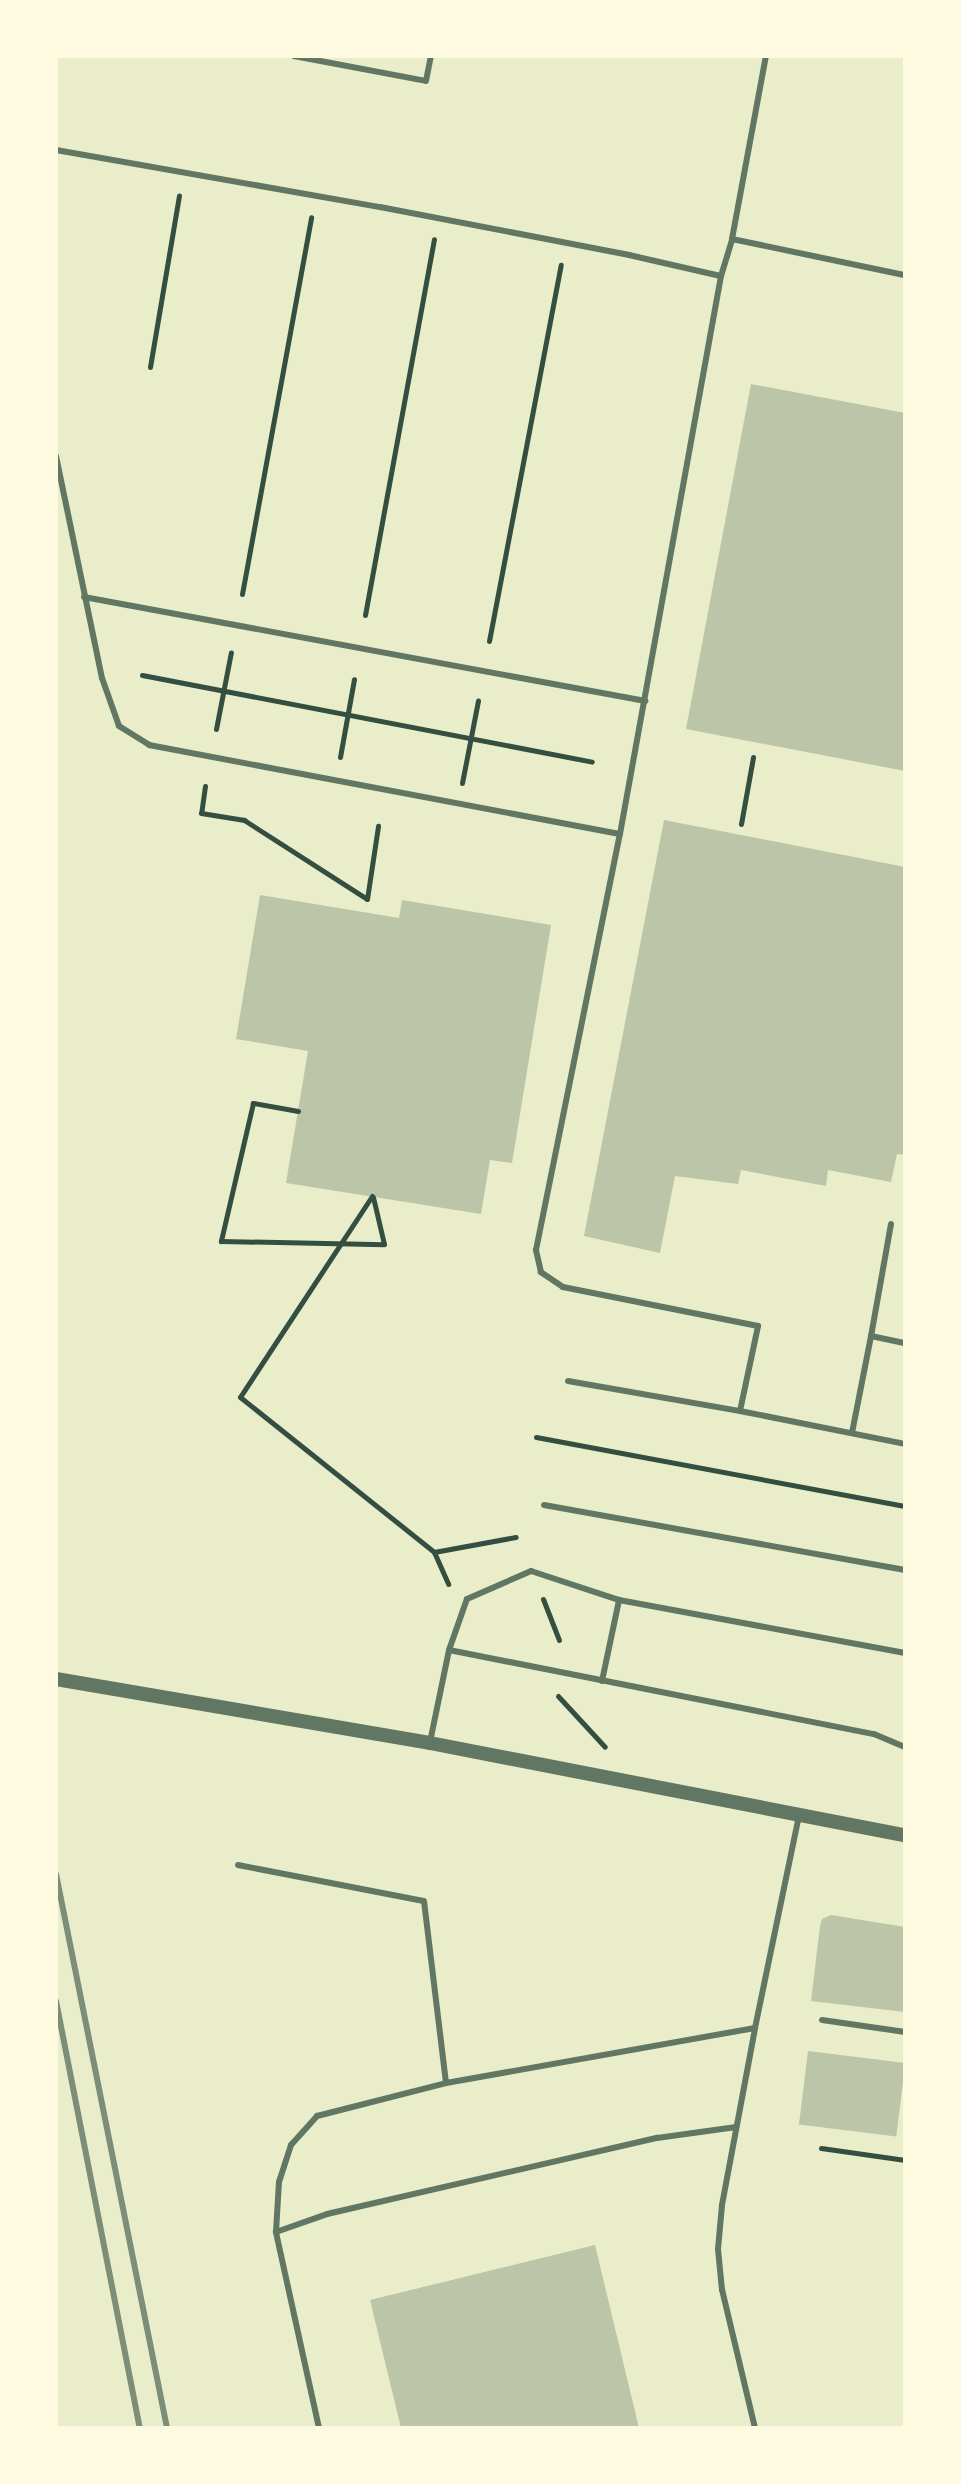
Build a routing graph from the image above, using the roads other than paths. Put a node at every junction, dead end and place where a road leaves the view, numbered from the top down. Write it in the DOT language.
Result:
graph roads {
  1 [pos="294,56"];
  2 [pos="431,56"];
  3 [pos="766,56"];
  4 [pos="56,150"];
  5 [pos="732,239"];
  6 [pos="905,275"];
  7 [pos="721,276"];
  8 [pos="56,456"];
  9 [pos="84,597"];
  10 [pos="645,701"];
  11 [pos="620,834"];
  12 [pos="891,1224"];
  13 [pos="871,1336"];
  14 [pos="905,1343"];
  15 [pos="568,1381"];
  16 [pos="740,1411"];
  17 [pos="852,1433"];
  18 [pos="905,1444"];
  19 [pos="544,1505"];
  20 [pos="905,1570"];
  21 [pos="619,1600"];
  22 [pos="449,1650"];
  23 [pos="905,1653"];
  24 [pos="56,1679"];
  25 [pos="602,1681"];
  26 [pos="430,1743"];
  27 [pos="905,1747"];
  28 [pos="799,1814"];
  29 [pos="905,1835"];
  30 [pos="238,1865"];
  31 [pos="822,2020"];
  32 [pos="755,2028"];
  33 [pos="905,2032"];
  34 [pos="446,2083"];
  35 [pos="736,2127"];
  36 [pos="276,2232"];
  37 [pos="319,2428"];
  38 [pos="755,2428"];
  1 -- 2 [label="lane"];
  3 -- 5 [label="lane"];
  4 -- 7 [label="lane"];
  5 -- 6 [label="lane"];
  5 -- 7 [label="lane"];
  7 -- 10 [label="lane"];
  8 -- 9 [label="lane"];
  9 -- 10 [label="lane"];
  9 -- 11 [label="lane"];
  10 -- 11 [label="lane"];
  11 -- 16 [label="lane"];
  12 -- 13 [label="lane"];
  13 -- 14 [label="lane"];
  13 -- 17 [label="lane"];
  15 -- 16 [label="lane"];
  16 -- 17 [label="lane"];
  17 -- 18 [label="lane"];
  19 -- 20 [label="lane"];
  21 -- 22 [label="lane"];
  21 -- 23 [label="lane"];
  21 -- 25 [label="lane"];
  22 -- 25 [label="lane"];
  22 -- 26 [label="lane"];
  24 -- 26 [label="street"];
  25 -- 27 [label="lane"];
  26 -- 28 [label="street"];
  28 -- 29 [label="street"];
  28 -- 32 [label="lane"];
  30 -- 34 [label="lane"];
  31 -- 33 [label="lane"];
  32 -- 34 [label="lane"];
  32 -- 35 [label="lane"];
  34 -- 36 [label="lane"];
  35 -- 36 [label="lane"];
  35 -- 38 [label="lane"];
  36 -- 37 [label="lane"];
}
